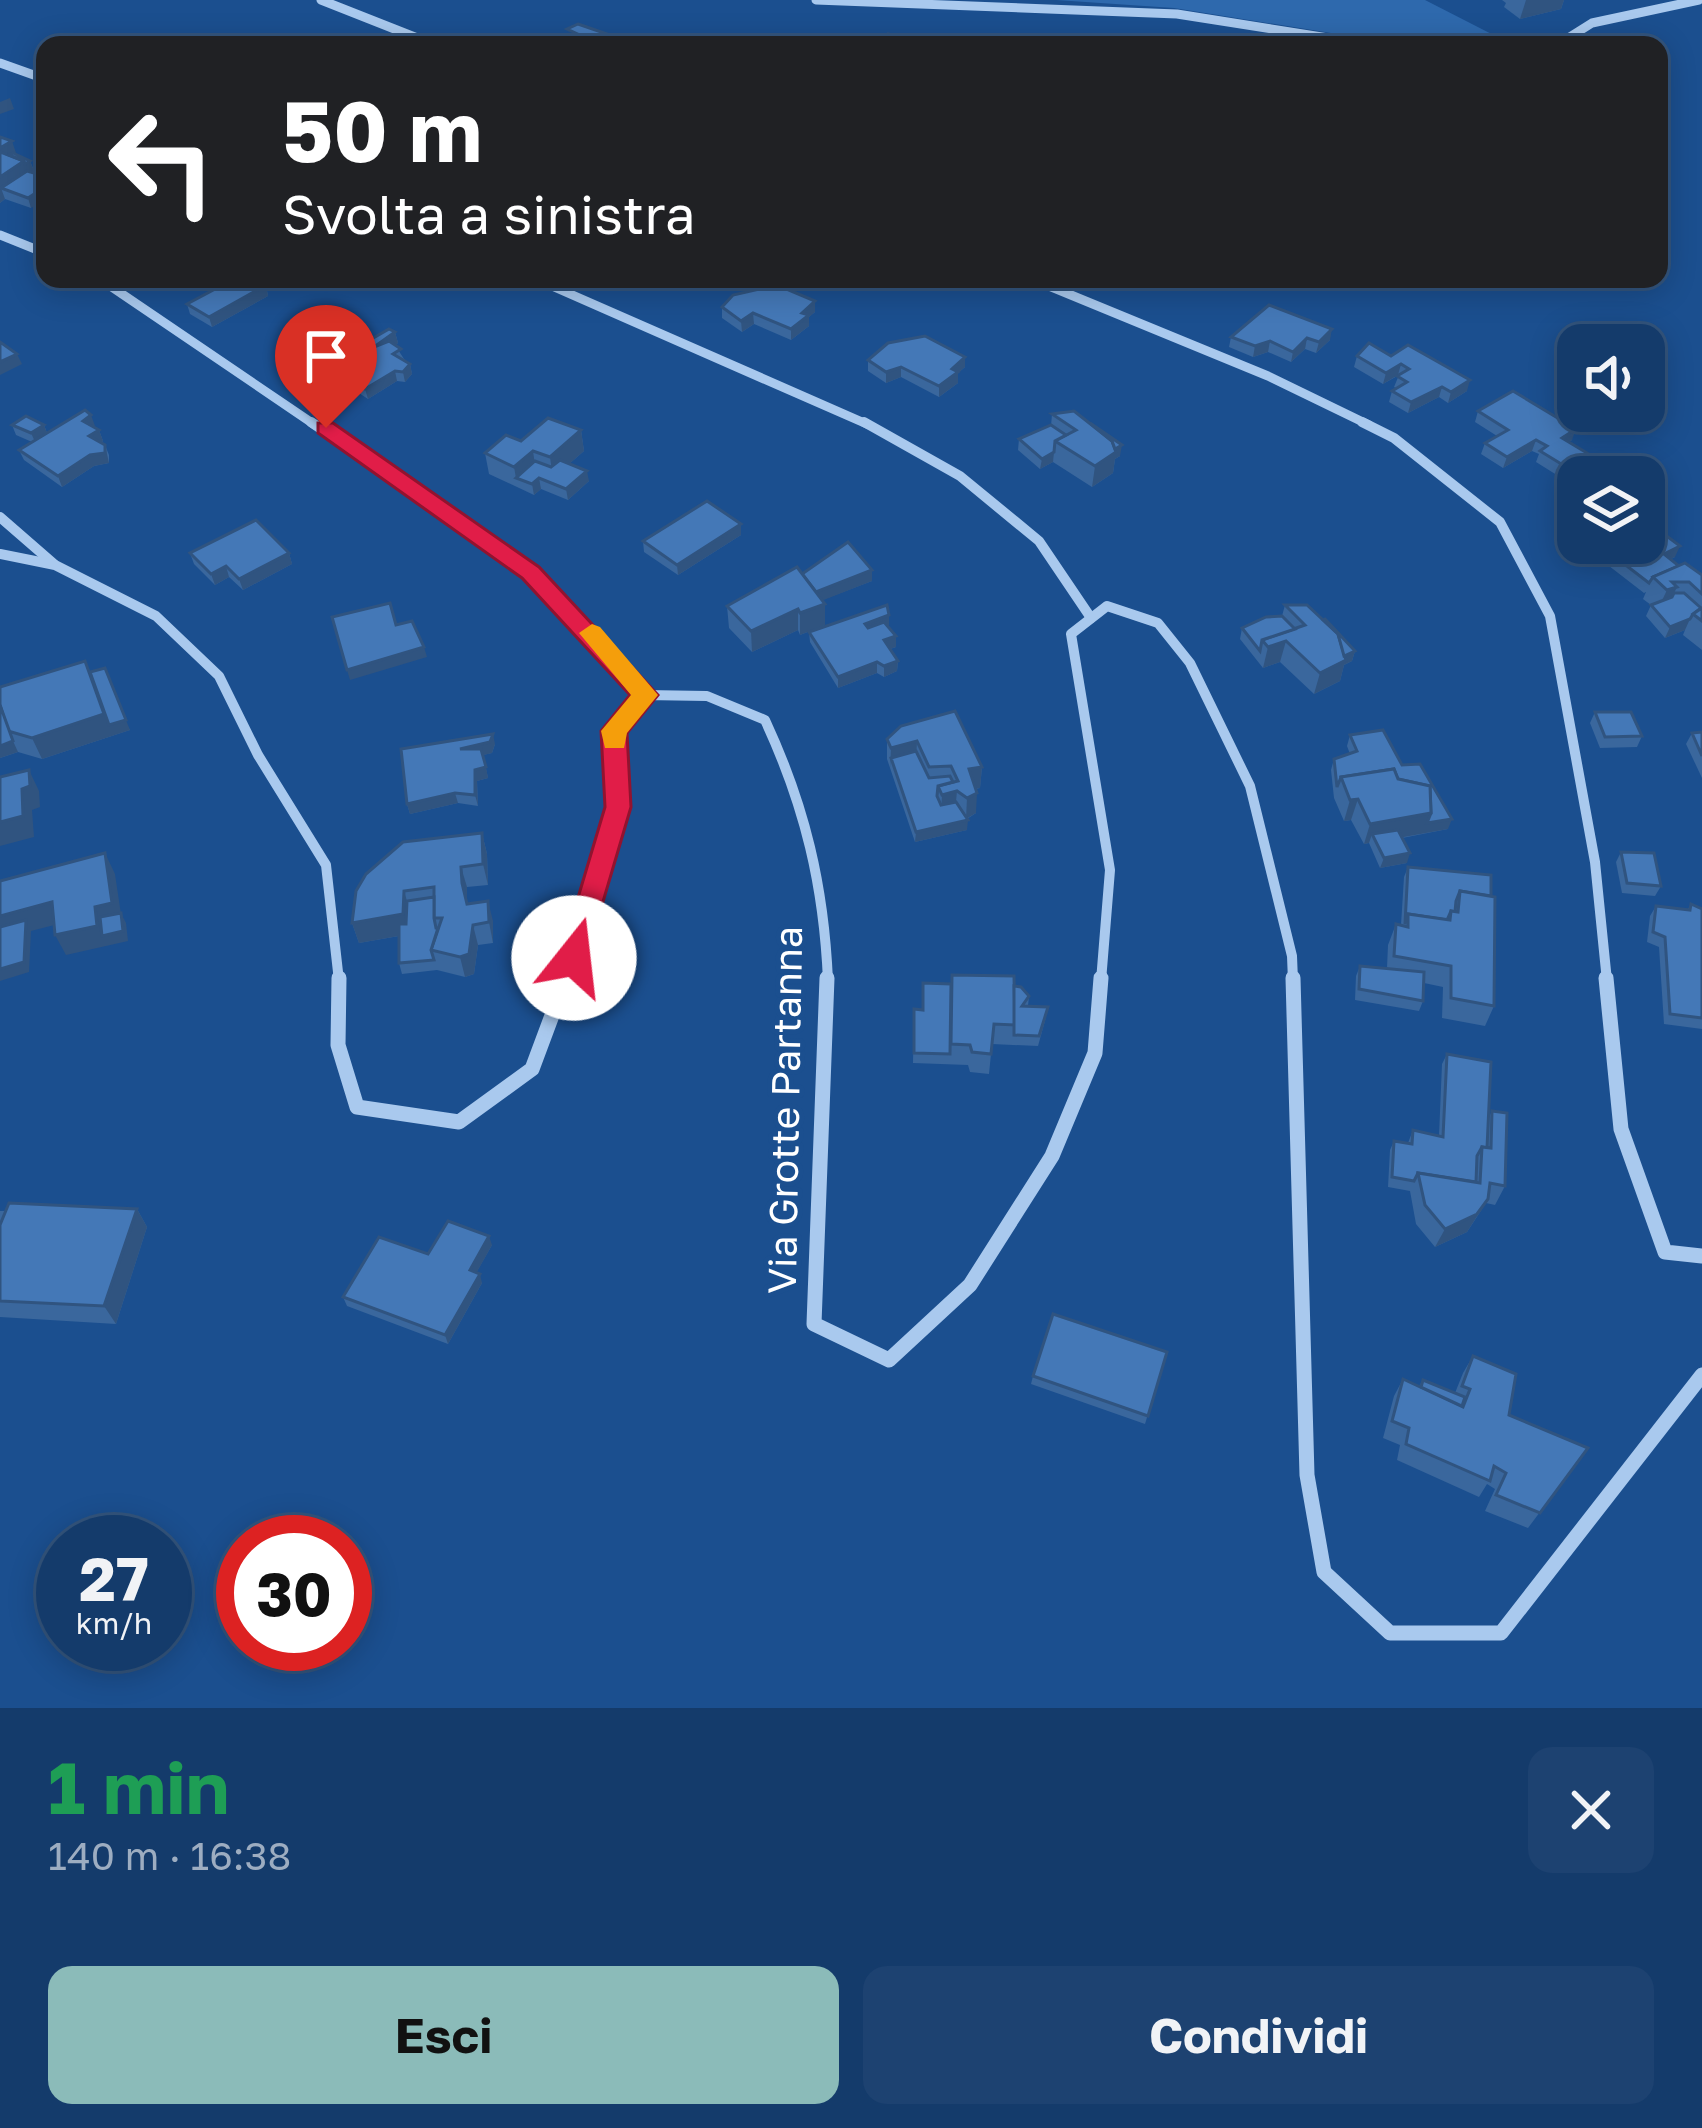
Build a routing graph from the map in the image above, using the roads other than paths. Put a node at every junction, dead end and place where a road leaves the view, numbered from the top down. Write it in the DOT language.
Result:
graph roads {
  1 [pos="321,0"];
  2 [pos="816,0"];
  3 [pos="1700,0"];
  4 [pos="412,36"];
  5 [pos="1316,36"];
  6 [pos="1572,36"];
  7 [pos="0,63"];
  8 [pos="36,76"];
  9 [pos="0,235"];
  10 [pos="36,249"];
  11 [pos="113,288"];
  12 [pos="557,288"];
  13 [pos="1054,288"];
  14 [pos="0,518"];
  15 [pos="0,554"];
  16 [pos="56,565"];
  17 [pos="1091,618"];
  18 [pos="645,695"];
  19 [pos="1702,1256"];
  20 [pos="1702,1375"];
  1 -- 4 [label="street"];
  2 -- 5 [label="street"];
  3 -- 6 [label="street"];
  7 -- 8 [label="street"];
  9 -- 10 [label="street"];
  11 -- 18 [label="street"];
  12 -- 17 [label="street"];
  13 -- 19 [label="street"];
  14 -- 16 [label="street"];
  15 -- 16 [label="street"];
  16 -- 18 [label="street"];
  17 -- 18 [label="street, Via Grotte Partanna"];
  17 -- 20 [label="street"];
}
